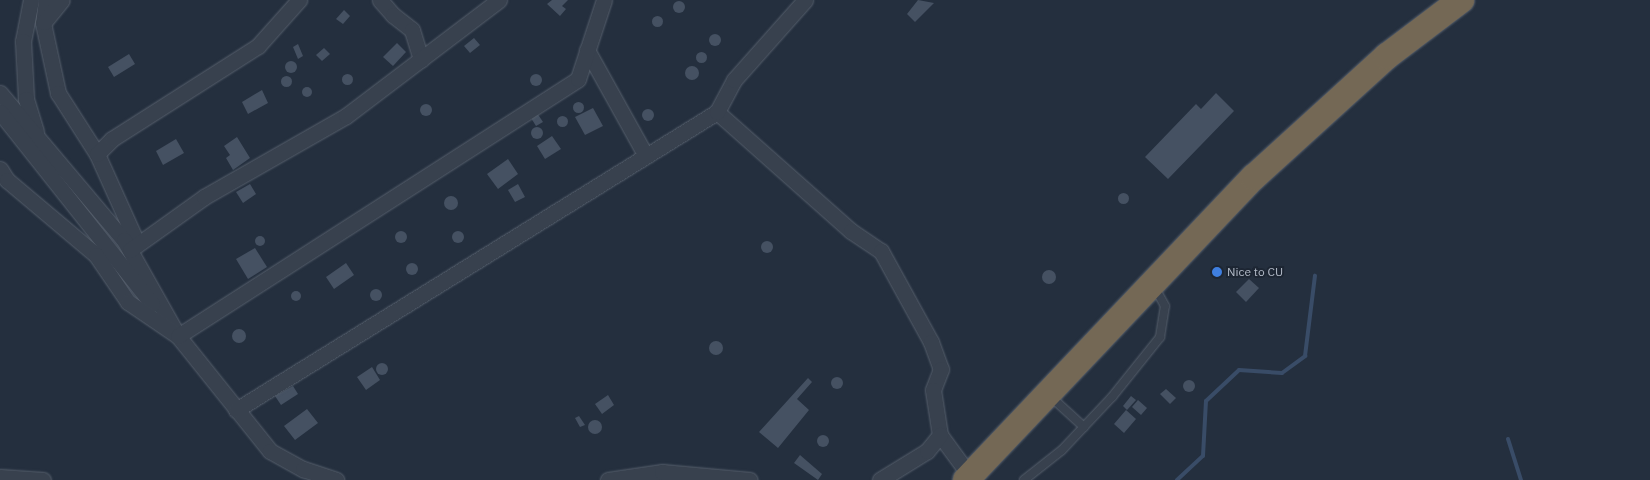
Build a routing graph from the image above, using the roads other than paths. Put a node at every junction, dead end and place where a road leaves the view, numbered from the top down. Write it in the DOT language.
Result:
graph roads {
  1 [pos="31,0"];
  2 [pos="46,0"];
  3 [pos="62,0"];
  4 [pos="299,0"];
  5 [pos="380,0"];
  6 [pos="499,0"];
  7 [pos="604,0"];
  8 [pos="804,0"];
  9 [pos="1461,0"];
  10 [pos="43,23"];
  11 [pos="588,50"];
  12 [pos="421,60"];
  13 [pos="0,93"];
  14 [pos="0,112"];
  15 [pos="716,112"];
  16 [pos="37,136"];
  17 [pos="97,154"];
  18 [pos="646,156"];
  19 [pos="0,169"];
  20 [pos="133,246"];
  21 [pos="1153,284"];
  22 [pos="178,336"];
  23 [pos="1048,394"];
  24 [pos="240,415"];
  25 [pos="1084,427"];
  26 [pos="940,436"];
  27 [pos="0,477"];
  28 [pos="970,479"];
  29 [pos="43,480"];
  30 [pos="336,480"];
  31 [pos="608,480"];
  32 [pos="750,480"];
  33 [pos="880,480"];
  34 [pos="1024,480"];
  1 -- 16 [label="street"];
  2 -- 10 [label="street"];
  3 -- 10 [label="street"];
  4 -- 17 [label="street"];
  5 -- 12 [label="street"];
  6 -- 12 [label="street"];
  7 -- 11 [label="street"];
  8 -- 15 [label="street"];
  9 -- 21 [label="highway"];
  10 -- 17 [label="street"];
  11 -- 18 [label="street"];
  11 -- 22 [label="street"];
  12 -- 20 [label="street"];
  13 -- 16 [label="street"];
  14 -- 22 [label="street"];
  15 -- 18 [label="street"];
  15 -- 26 [label="street"];
  16 -- 20 [label="street"];
  17 -- 20 [label="street"];
  18 -- 24 [label="street"];
  19 -- 22 [label="street"];
  20 -- 22 [label="street"];
  21 -- 23 [label="highway"];
  21 -- 25 [label="lane"];
  22 -- 24 [label="street"];
  23 -- 25 [label="lane"];
  23 -- 28 [label="highway"];
  24 -- 30 [label="street"];
  25 -- 34 [label="lane"];
  26 -- 28 [label="street"];
  26 -- 33 [label="street"];
  27 -- 29 [label="street"];
  31 -- 32 [label="street"];
}
